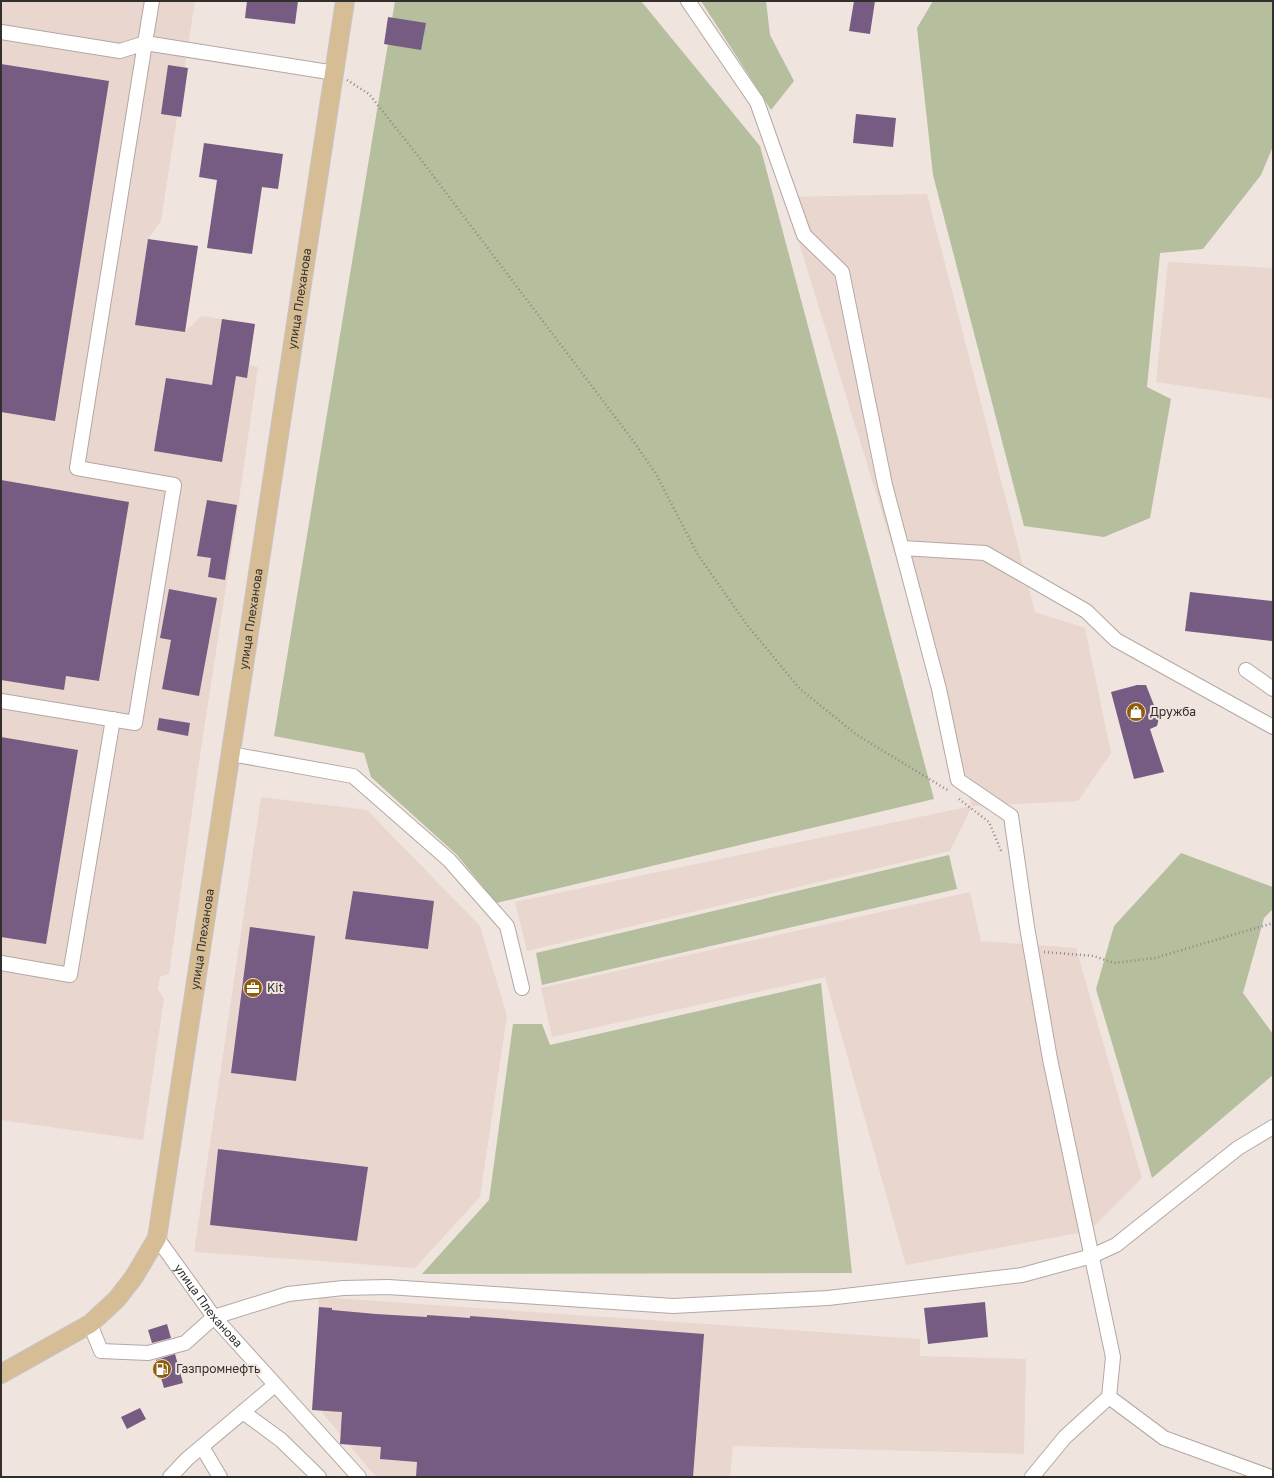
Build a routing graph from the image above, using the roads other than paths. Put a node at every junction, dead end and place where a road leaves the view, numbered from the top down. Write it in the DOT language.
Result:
graph roads {
  1 [pos="152,1"];
  2 [pos="346,1"];
  3 [pos="688,1"];
  4 [pos="1,32"];
  5 [pos="145,44"];
  6 [pos="335,73"];
  7 [pos="902,548"];
  8 [pos="1246,670"];
  9 [pos="1273,689"];
  10 [pos="1,701"];
  11 [pos="113,720"];
  12 [pos="1273,727"];
  13 [pos="231,754"];
  14 [pos="1,963"];
  15 [pos="522,988"];
  16 [pos="1273,1127"];
  17 [pos="157,1238"];
  18 [pos="1092,1256"];
  19 [pos="214,1317"];
  20 [pos="90,1324"];
  21 [pos="1,1374"];
  22 [pos="275,1384"];
  23 [pos="1109,1397"];
  24 [pos="243,1412"];
  25 [pos="202,1446"];
  26 [pos="170,1477"];
  27 [pos="220,1477"];
  28 [pos="319,1477"];
  29 [pos="359,1477"];
  30 [pos="1032,1477"];
  31 [pos="1271,1477"];
  1 -- 5 [label="street"];
  2 -- 6 [label="main road, улица Плеханова"];
  3 -- 7 [label="street"];
  4 -- 5 [label="street"];
  5 -- 6 [label="street"];
  5 -- 11 [label="street"];
  6 -- 13 [label="main road, улица Плеханова"];
  7 -- 12 [label="street"];
  7 -- 18 [label="street"];
  8 -- 9 [label="street"];
  10 -- 11 [label="street"];
  11 -- 14 [label="street"];
  13 -- 15 [label="street"];
  13 -- 17 [label="main road, улица Плеханова"];
  16 -- 18 [label="street"];
  17 -- 19 [label="street, улица Плеханова"];
  17 -- 20 [label="main road, улица Плеханова"];
  18 -- 19 [label="street"];
  18 -- 23 [label="street"];
  19 -- 20 [label="street"];
  19 -- 22 [label="street, улица Плеханова"];
  20 -- 21 [label="main road, улица Плеханова"];
  22 -- 24 [label="street"];
  22 -- 29 [label="street, улица Плеханова"];
  23 -- 30 [label="street"];
  23 -- 31 [label="street"];
  24 -- 25 [label="street"];
  24 -- 28 [label="street"];
  25 -- 26 [label="street"];
  25 -- 27 [label="street"];
}
